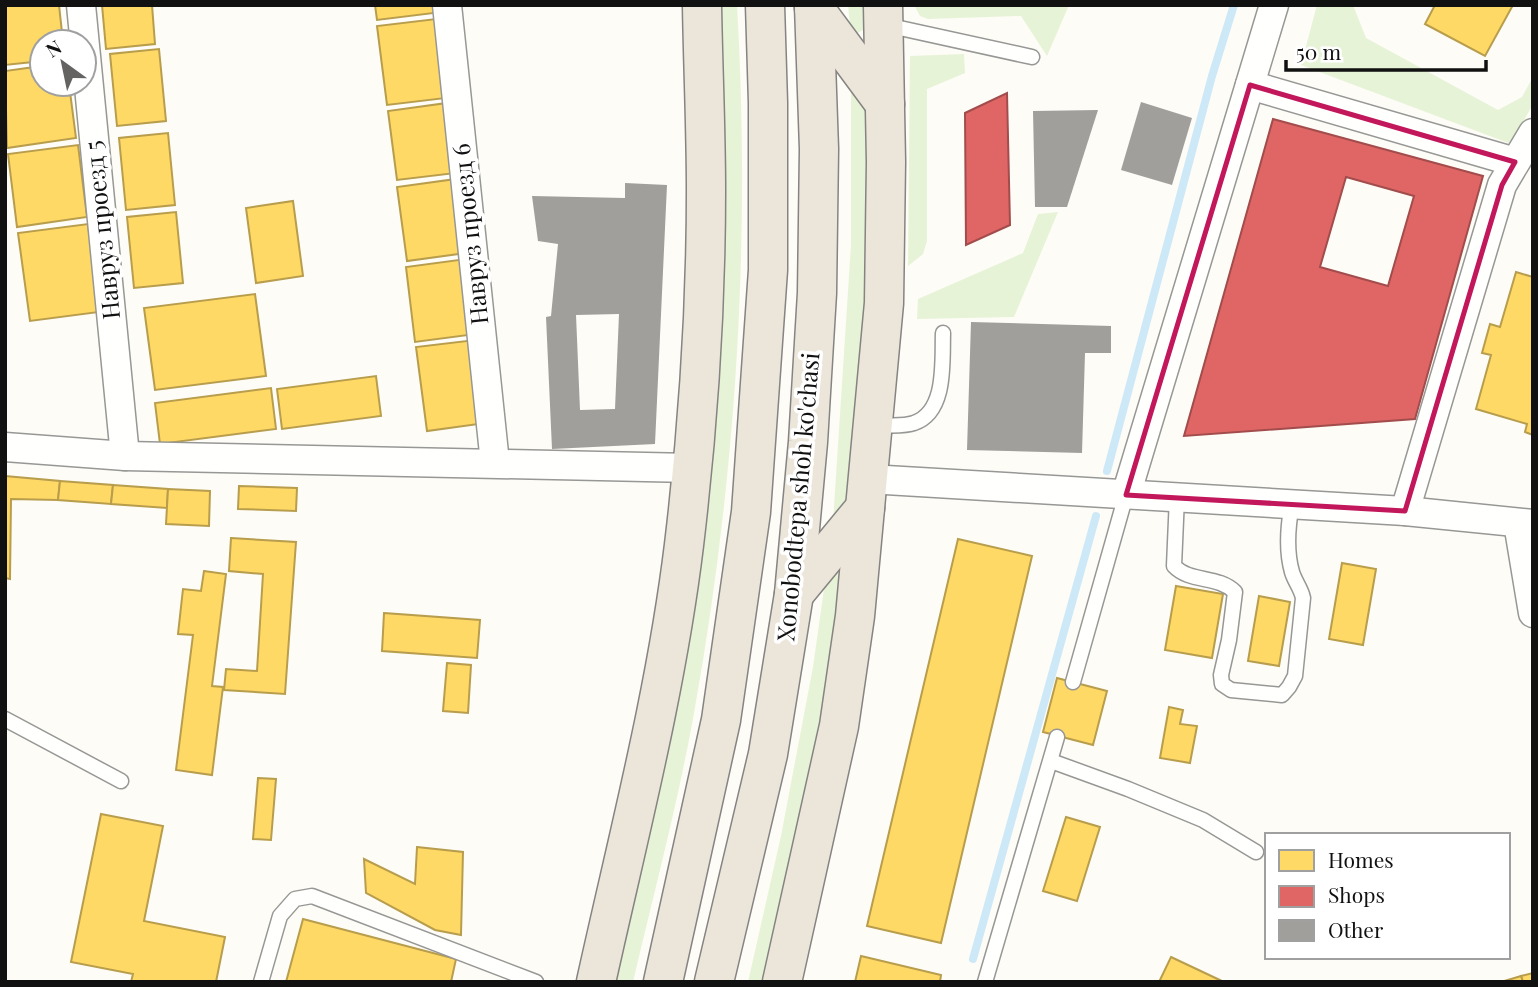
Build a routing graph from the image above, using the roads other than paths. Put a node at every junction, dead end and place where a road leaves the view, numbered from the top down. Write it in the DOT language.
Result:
graph roads {
  1 [pos="81,5"];
  2 [pos="447,5"];
  3 [pos="702,5"];
  4 [pos="765,5"];
  5 [pos="1275,5"];
  6 [pos="814,7"];
  7 [pos="884,15"];
  8 [pos="1032,57"];
  9 [pos="1250,85"];
  10 [pos="885,104"];
  11 [pos="1533,132"];
  12 [pos="1524,166"];
  13 [pos="943,333"];
  14 [pos="873,425"];
  15 [pos="5,447"];
  16 [pos="125,456"];
  17 [pos="495,463"];
  18 [pos="691,468"];
  19 [pos="867,493"];
  20 [pos="1126,495"];
  21 [pos="1177,497"];
  22 [pos="1292,504"];
  23 [pos="1405,511"];
  24 [pos="1526,523"];
  25 [pos="794,594"];
  26 [pos="1533,614"];
  27 [pos="1073,682"];
  28 [pos="5,719"];
  29 [pos="1058,737"];
  30 [pos="1051,761"];
  31 [pos="121,781"];
  32 [pos="1256,852"];
  33 [pos="689,866"];
  34 [pos="738,877"];
  35 [pos="261,982"];
  36 [pos="536,982"];
  37 [pos="596,982"];
  38 [pos="663,982"];
  39 [pos="713,982"];
  40 [pos="782,982"];
  41 [pos="985,982"];
  1 -- 16 [label="street, Навруз проезд 5"];
  2 -- 17 [label="street, Навруз проезд 6"];
  3 -- 18 [label="highway"];
  4 -- 33 [label="highway, Xonobodtepa shoh ko'chasi"];
  5 -- 9 [label="street"];
  6 -- 10 [label="highway"];
  6 -- 25 [label="highway, Xonobodtepa shoh ko'chasi"];
  7 -- 8 [label="lane"];
  7 -- 10 [label="highway"];
  9 -- 12 [label="street"];
  9 -- 20 [label="street"];
  10 -- 14 [label="highway"];
  11 -- 12 [label="street"];
  12 -- 23 [label="street"];
  13 -- 14 [label="lane"];
  14 -- 19 [label="highway"];
  15 -- 16 [label="street"];
  16 -- 17 [label="street"];
  17 -- 18 [label="street"];
  18 -- 37 [label="highway"];
  19 -- 20 [label="street"];
  19 -- 25 [label="highway"];
  19 -- 40 [label="highway"];
  20 -- 21 [label="street"];
  20 -- 27 [label="lane"];
  21 -- 22 [label="street"];
  21 -- 22 [label="lane"];
  22 -- 23 [label="street"];
  23 -- 24 [label="street"];
  24 -- 26 [label="street"];
  25 -- 34 [label="highway, Xonobodtepa shoh ko'chasi"];
  28 -- 31 [label="lane"];
  29 -- 30 [label="lane"];
  30 -- 32 [label="lane"];
  30 -- 41 [label="lane"];
  33 -- 34 [label="highway"];
  33 -- 38 [label="highway, Xonobodtepa shoh ko'chasi"];
  34 -- 39 [label="highway, Xonobodtepa shoh ko'chasi"];
  35 -- 36 [label="lane"];
}
